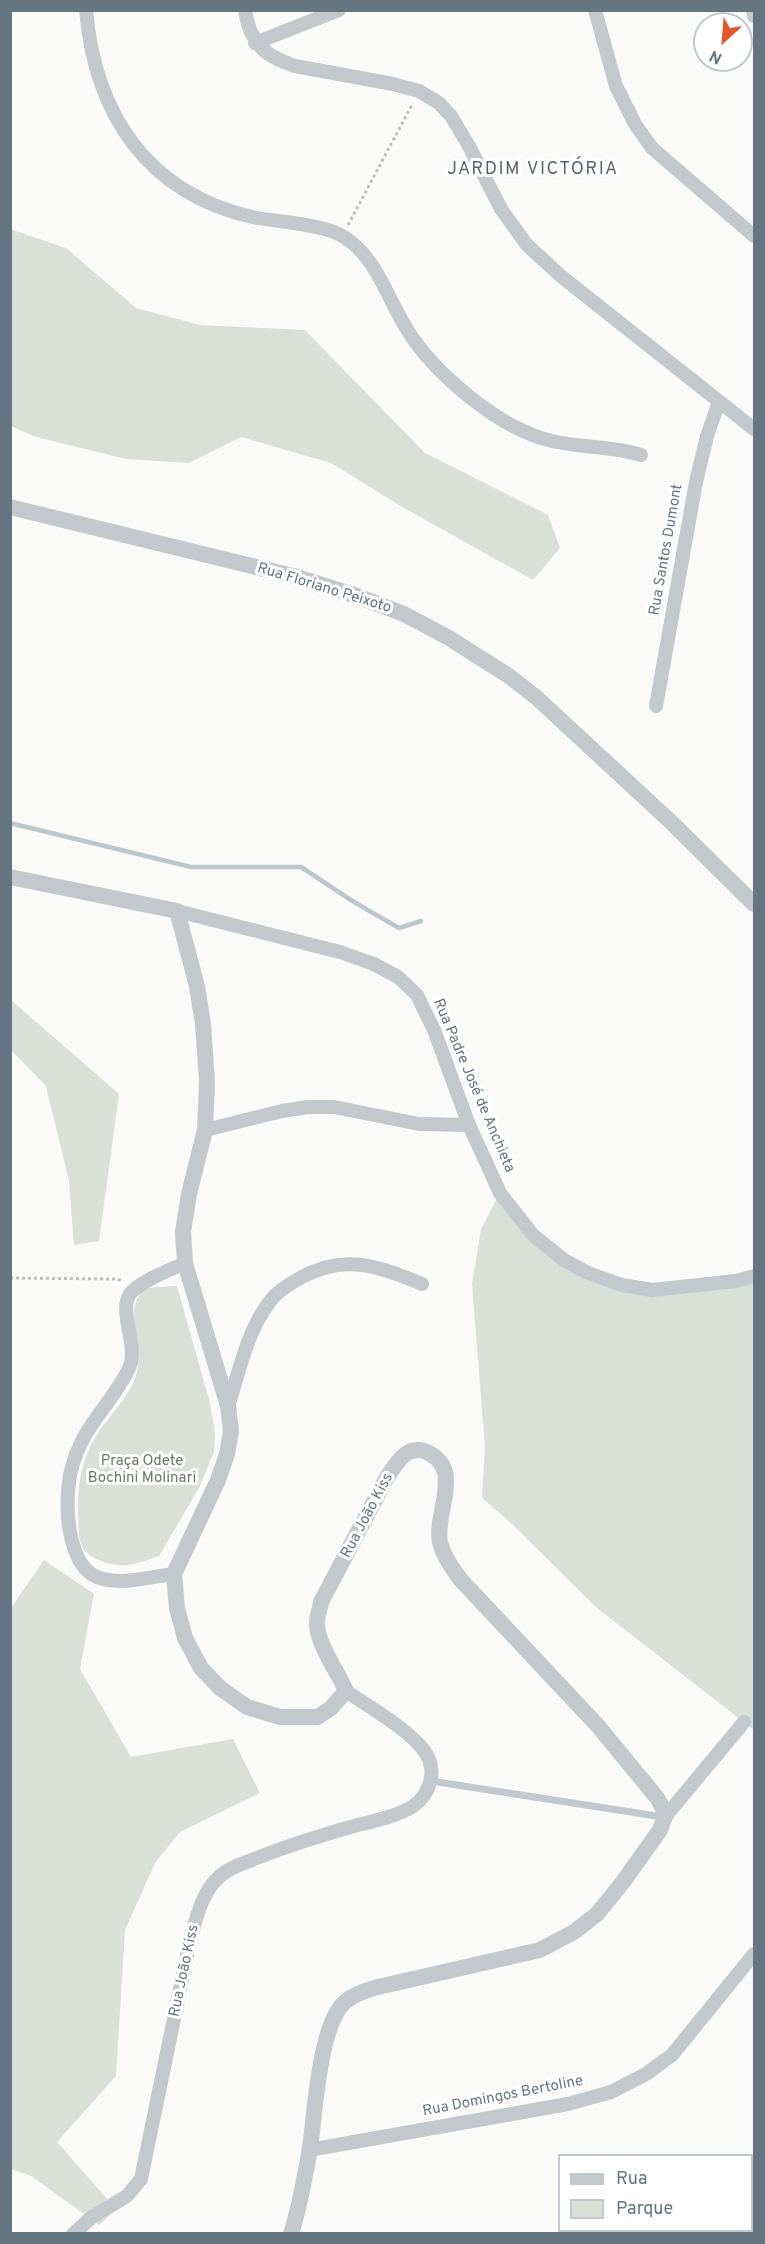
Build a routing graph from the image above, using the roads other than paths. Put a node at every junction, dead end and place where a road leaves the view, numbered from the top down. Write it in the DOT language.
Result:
graph roads {
  1 [pos="86,10"];
  2 [pos="245,10"];
  3 [pos="339,10"];
  4 [pos="595,10"];
  5 [pos="753,10"];
  6 [pos="754,16"];
  7 [pos="255,43"];
  8 [pos="754,236"];
  9 [pos="719,402"];
  10 [pos="754,429"];
  11 [pos="641,455"];
  12 [pos="10,507"];
  13 [pos="656,706"];
  14 [pos="10,877"];
  15 [pos="754,904"];
  16 [pos="177,911"];
  17 [pos="469,1125"];
  18 [pos="205,1130"];
  19 [pos="185,1263"];
  20 [pos="754,1276"];
  21 [pos="422,1284"];
  22 [pos="228,1406"];
  23 [pos="174,1574"];
  24 [pos="346,1691"];
  25 [pos="744,1722"];
  26 [pos="431,1781"];
  27 [pos="665,1817"];
  28 [pos="754,1954"];
  29 [pos="309,2150"];
  30 [pos="73,2234"];
  31 [pos="291,2234"];
  1 -- 11 [label="street"];
  2 -- 7 [label="street"];
  3 -- 7 [label="street"];
  4 -- 8 [label="street"];
  5 -- 6 [label="street"];
  7 -- 9 [label="street"];
  9 -- 10 [label="street"];
  9 -- 13 [label="street, Rua Santos Dumont"];
  12 -- 15 [label="street, Rua Floriano Peixoto"];
  14 -- 16 [label="street"];
  16 -- 17 [label="street, Rua Padre José de Anchieta"];
  16 -- 18 [label="street"];
  17 -- 18 [label="street"];
  17 -- 20 [label="street, Rua Padre José de Anchieta"];
  18 -- 19 [label="street"];
  19 -- 22 [label="street"];
  19 -- 23 [label="street"];
  21 -- 22 [label="street"];
  22 -- 23 [label="street"];
  23 -- 24 [label="street"];
  24 -- 26 [label="street, Rua João Kiss"];
  24 -- 27 [label="street, Rua João Kiss"];
  25 -- 27 [label="street"];
  26 -- 27 [label="lane"];
  26 -- 30 [label="street, Rua João Kiss"];
  27 -- 29 [label="street"];
  28 -- 29 [label="street, Rua Domingos Bertoline"];
  29 -- 31 [label="street"];
}
